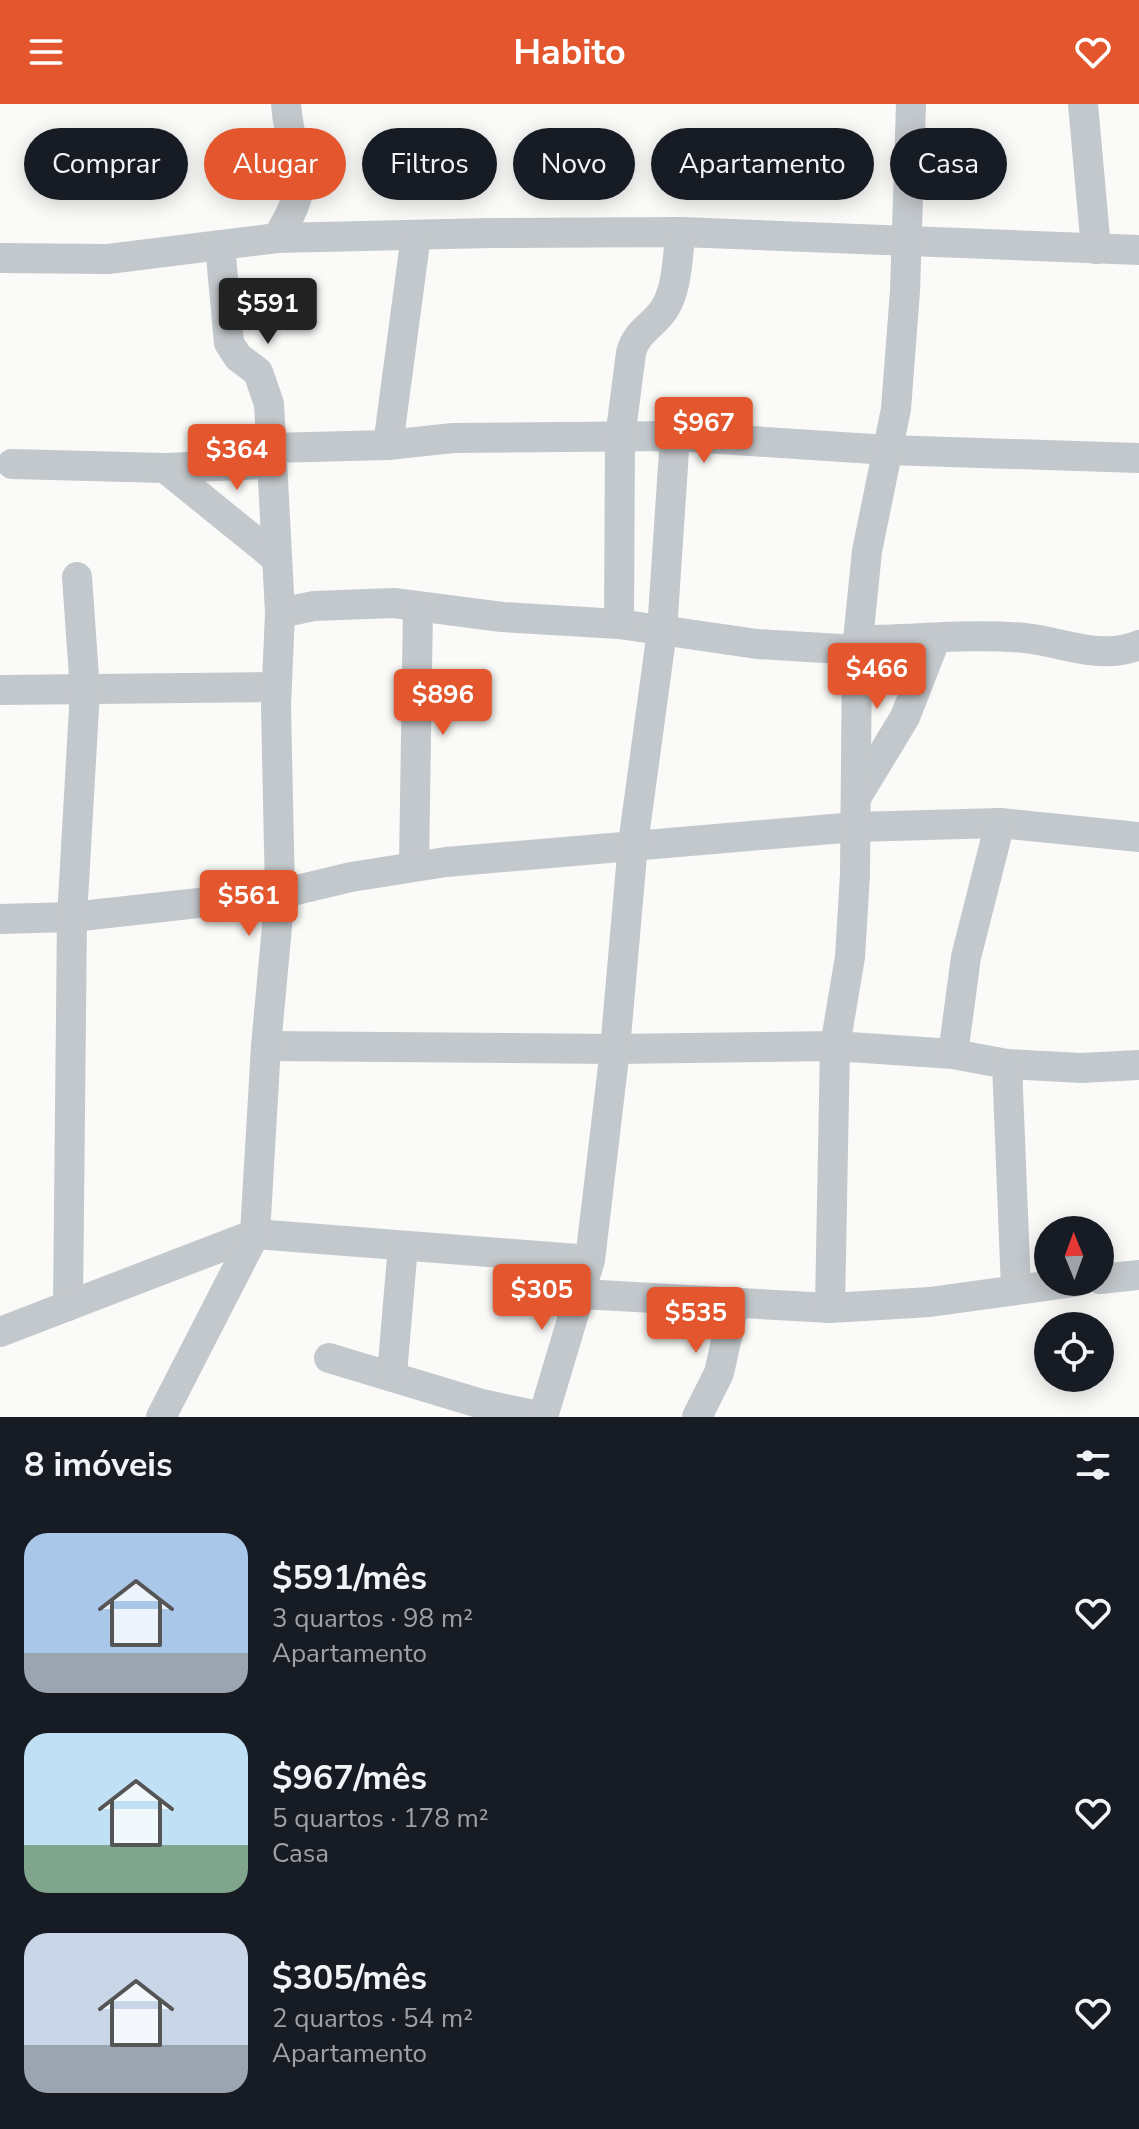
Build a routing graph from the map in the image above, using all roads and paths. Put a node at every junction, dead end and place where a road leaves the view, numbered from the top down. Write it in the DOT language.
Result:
graph roads {
  1 [pos="286,104"];
  2 [pos="911,104"];
  3 [pos="1083,104"];
  4 [pos="681,232"];
  5 [pos="416,235"];
  6 [pos="277,238"];
  7 [pos="906,243"];
  8 [pos="220,245"];
  9 [pos="1096,249"];
  10 [pos="1139,250"];
  11 [pos="0,258"];
  12 [pos="675,436"];
  13 [pos="620,438"];
  14 [pos="388,445"];
  15 [pos="888,450"];
  16 [pos="270,456"];
  17 [pos="1139,458"];
  18 [pos="12,464"];
  19 [pos="165,468"];
  20 [pos="276,558"];
  21 [pos="77,577"];
  22 [pos="418,607"];
  23 [pos="280,613"];
  24 [pos="619,624"];
  25 [pos="662,631"];
  26 [pos="935,640"];
  27 [pos="858,645"];
  28 [pos="1139,645"];
  29 [pos="276,687"];
  30 [pos="0,690"];
  31 [pos="85,691"];
  32 [pos="855,814"];
  33 [pos="1000,823"];
  34 [pos="1139,837"];
  35 [pos="633,844"];
  36 [pos="414,866"];
  37 [pos="280,894"];
  38 [pos="72,917"];
  39 [pos="0,919"];
  40 [pos="266,1046"];
  41 [pos="835,1046"];
  42 [pos="615,1049"];
  43 [pos="953,1054"];
  44 [pos="1007,1064"];
  45 [pos="1139,1065"];
  46 [pos="255,1234"];
  47 [pos="403,1246"];
  48 [pos="590,1260"];
  49 [pos="1139,1275"];
  50 [pos="1114,1278"];
  51 [pos="1034,1287"];
  52 [pos="1016,1289"];
  53 [pos="582,1294"];
  54 [pos="734,1305"];
  55 [pos="68,1306"];
  56 [pos="830,1308"];
  57 [pos="0,1332"];
  58 [pos="329,1358"];
  59 [pos="392,1374"];
  60 [pos="161,1417"];
  61 [pos="543,1417"];
  62 [pos="697,1417"];
  1 -- 6 [label="street"];
  2 -- 7 [label="street"];
  3 -- 9 [label="street"];
  4 -- 5 [label="street"];
  4 -- 7 [label="street"];
  4 -- 13 [label="street"];
  5 -- 6 [label="street"];
  5 -- 14 [label="street"];
  6 -- 8 [label="street"];
  7 -- 9 [label="street"];
  7 -- 15 [label="street"];
  8 -- 11 [label="street"];
  8 -- 16 [label="street"];
  9 -- 10 [label="street"];
  12 -- 13 [label="street"];
  12 -- 15 [label="street"];
  12 -- 25 [label="street"];
  13 -- 14 [label="street"];
  13 -- 24 [label="street"];
  14 -- 16 [label="street"];
  15 -- 17 [label="street"];
  15 -- 27 [label="street"];
  16 -- 19 [label="street"];
  16 -- 20 [label="street"];
  18 -- 19 [label="street"];
  19 -- 20 [label="street"];
  20 -- 23 [label="street"];
  21 -- 31 [label="street"];
  22 -- 23 [label="street"];
  22 -- 24 [label="street"];
  22 -- 36 [label="street"];
  23 -- 29 [label="street"];
  24 -- 25 [label="street"];
  25 -- 27 [label="street"];
  25 -- 35 [label="street"];
  26 -- 27 [label="street"];
  26 -- 28 [label="street"];
  26 -- 32 [label="street"];
  27 -- 32 [label="street"];
  29 -- 31 [label="street"];
  29 -- 37 [label="street"];
  30 -- 31 [label="street"];
  31 -- 38 [label="street"];
  32 -- 33 [label="street"];
  32 -- 35 [label="street"];
  32 -- 41 [label="street"];
  33 -- 34 [label="street"];
  33 -- 43 [label="street"];
  35 -- 36 [label="street"];
  35 -- 42 [label="street"];
  36 -- 37 [label="street"];
  37 -- 38 [label="street"];
  37 -- 40 [label="street"];
  38 -- 39 [label="street"];
  38 -- 55 [label="street"];
  40 -- 42 [label="street"];
  40 -- 46 [label="street"];
  41 -- 42 [label="street"];
  41 -- 43 [label="street"];
  41 -- 56 [label="street"];
  42 -- 48 [label="street"];
  43 -- 44 [label="street"];
  44 -- 45 [label="street"];
  44 -- 52 [label="street"];
  46 -- 47 [label="street"];
  46 -- 55 [label="street"];
  46 -- 60 [label="street"];
  47 -- 48 [label="street"];
  47 -- 59 [label="street"];
  48 -- 53 [label="street"];
  49 -- 50 [label="street"];
  51 -- 52 [label="street"];
  52 -- 56 [label="street"];
  53 -- 54 [label="street"];
  53 -- 61 [label="street"];
  54 -- 56 [label="street"];
  54 -- 62 [label="street"];
  55 -- 57 [label="street"];
  58 -- 59 [label="street"];
  59 -- 61 [label="street"];
}
